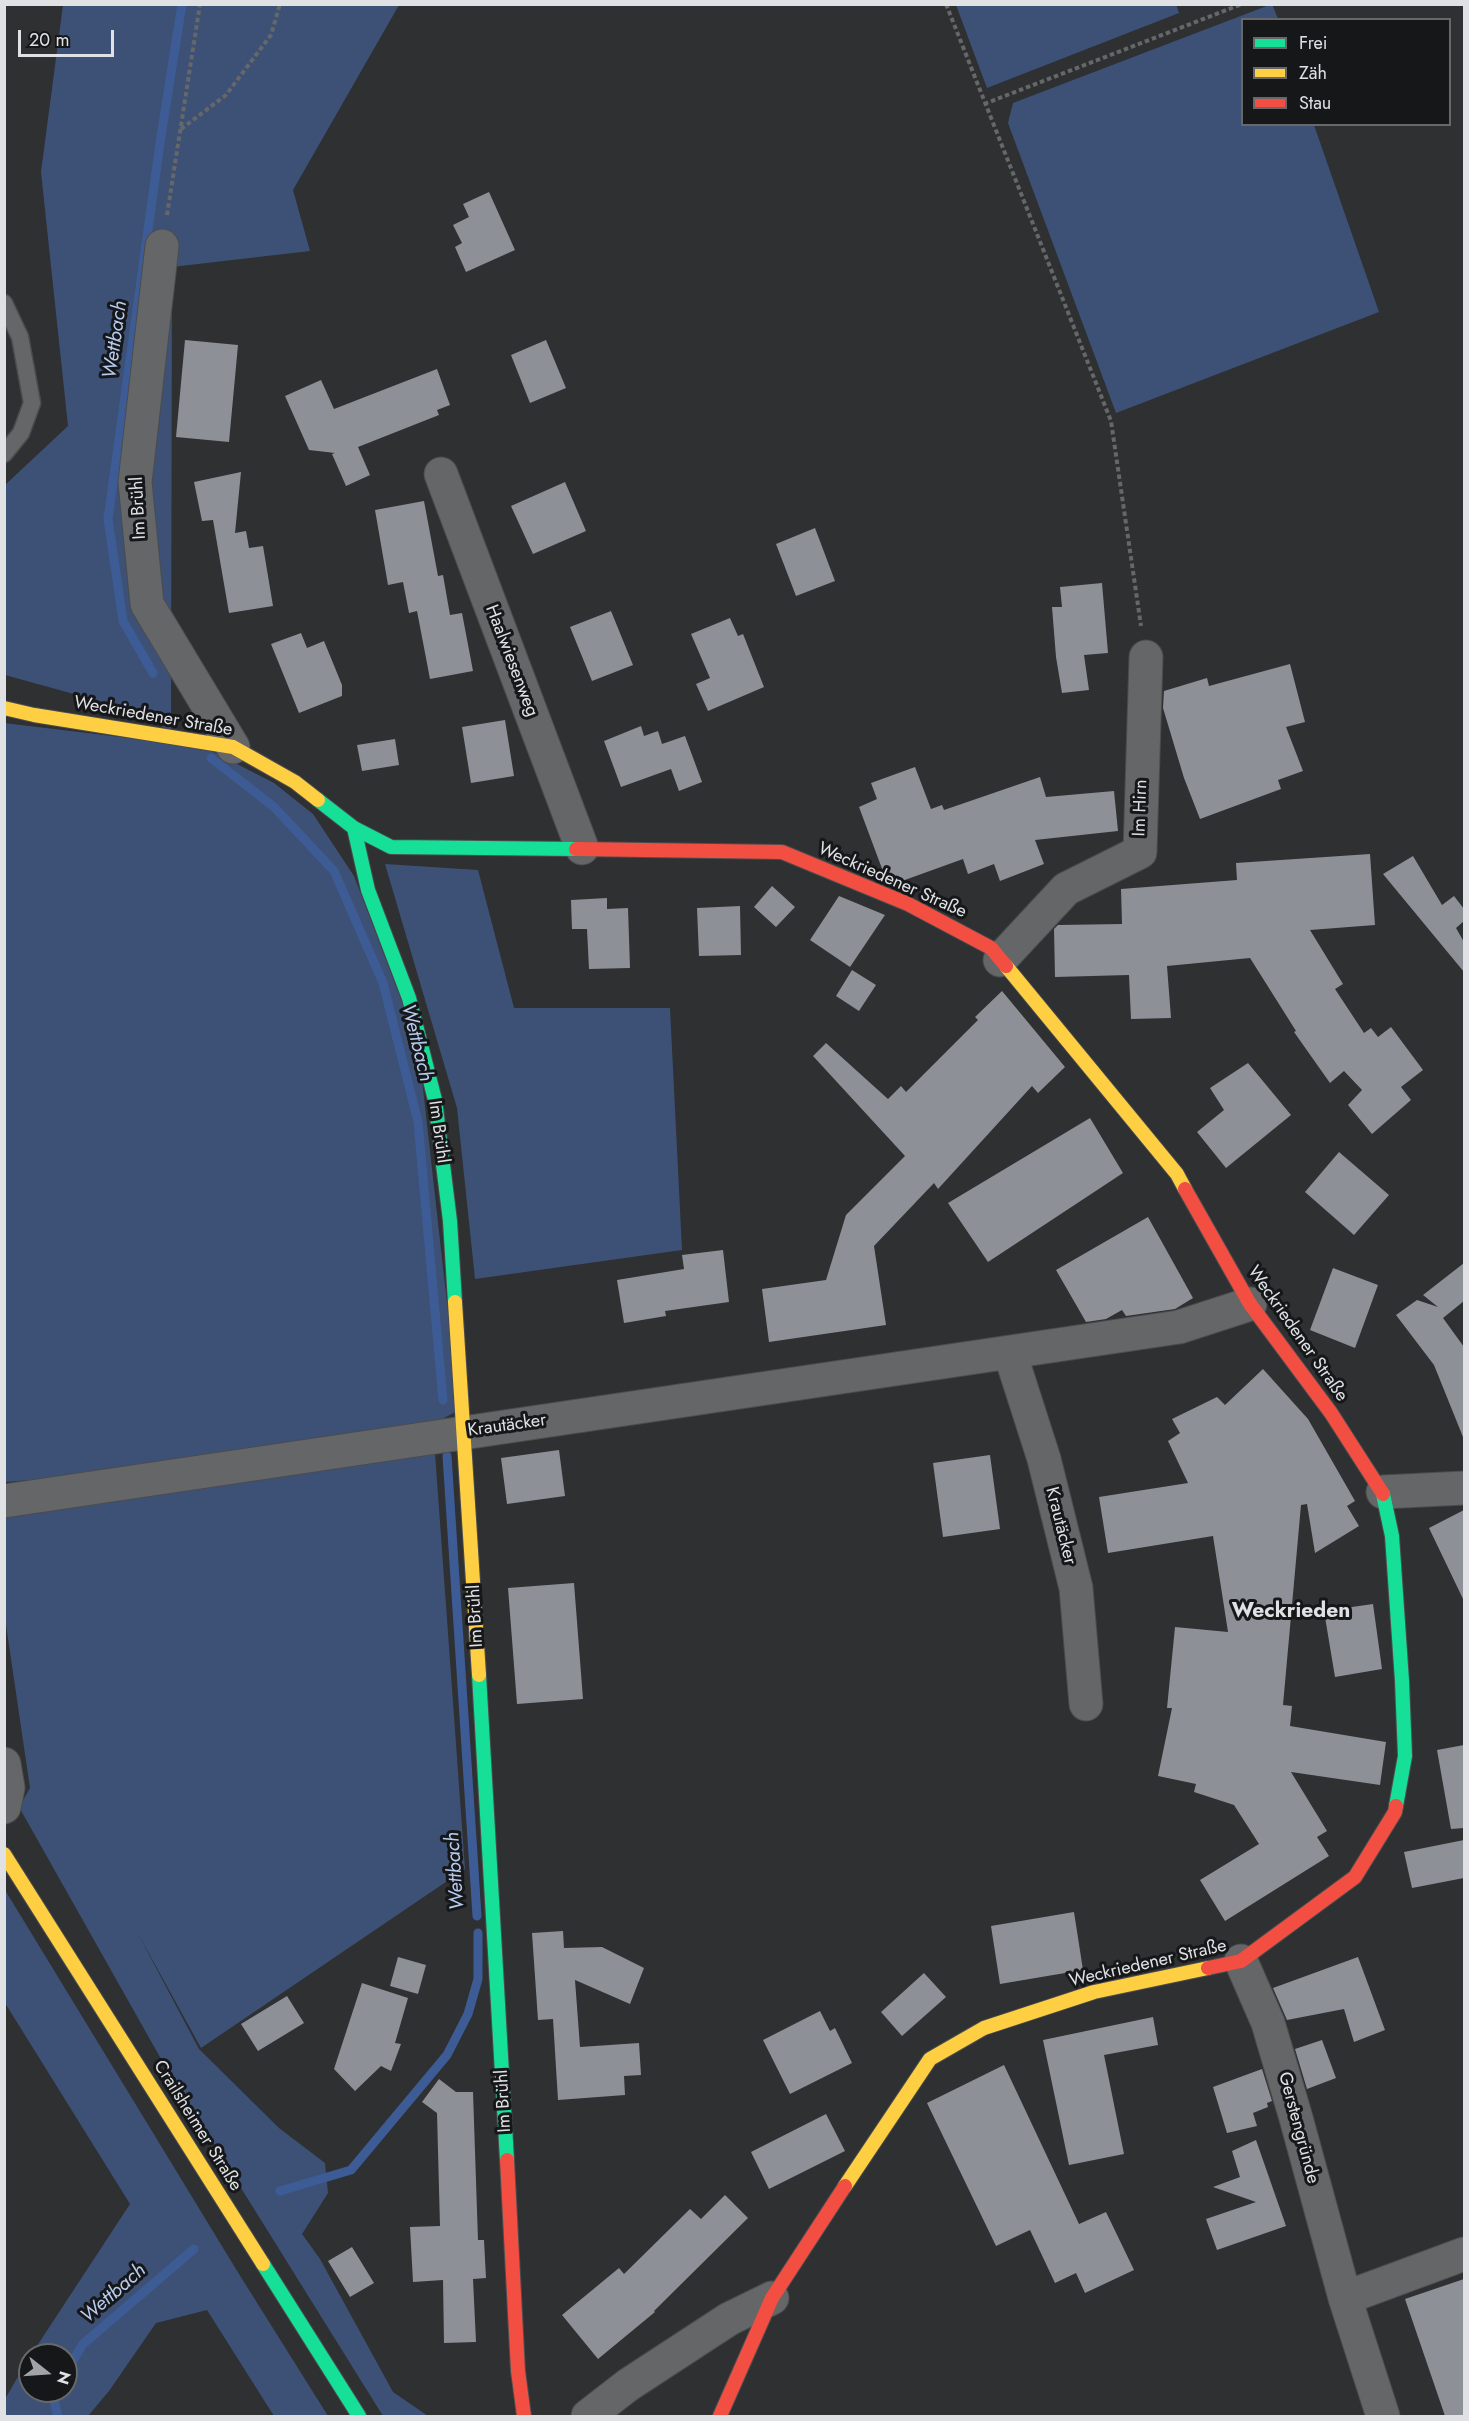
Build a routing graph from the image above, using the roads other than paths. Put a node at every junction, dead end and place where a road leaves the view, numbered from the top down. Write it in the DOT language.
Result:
graph roads {
  1 [pos="162,246"];
  2 [pos="4,303"];
  3 [pos="4,454"];
  4 [pos="441,474"];
  5 [pos="1146,657"];
  6 [pos="4,708"];
  7 [pos="233,747"];
  8 [pos="354,828"];
  9 [pos="582,848"];
  10 [pos="1000,960"];
  11 [pos="1250,1305"];
  12 [pos="1010,1353"];
  13 [pos="462,1432"];
  14 [pos="1464,1488"];
  15 [pos="1383,1492"];
  16 [pos="4,1501"];
  17 [pos="1086,1704"];
  18 [pos="4,1764"];
  19 [pos="4,1807"];
  20 [pos="4,1854"];
  21 [pos="1241,1961"];
  22 [pos="1464,2254"];
  23 [pos="772,2298"];
  24 [pos="1345,2298"];
  25 [pos="359,2416"];
  26 [pos="524,2416"];
  27 [pos="588,2416"];
  28 [pos="720,2416"];
  29 [pos="1383,2416"];
  1 -- 7 [label="street, Im Brühl"];
  2 -- 3 [label="lane"];
  4 -- 9 [label="street, Haalwiesenweg"];
  5 -- 10 [label="street, Im Hirn"];
  6 -- 7 [label="street, Weckriedener Straße"];
  7 -- 8 [label="street, Weckriedener Straße"];
  8 -- 9 [label="street, Weckriedener Straße"];
  8 -- 13 [label="street, Im Brühl"];
  9 -- 10 [label="street, Weckriedener Straße"];
  10 -- 11 [label="street, Weckriedener Straße"];
  11 -- 12 [label="street, Krautäcker"];
  11 -- 15 [label="street, Weckriedener Straße"];
  12 -- 13 [label="street, Krautäcker"];
  12 -- 17 [label="street, Krautäcker"];
  13 -- 16 [label="street, Krautäcker"];
  13 -- 26 [label="street, Im Brühl"];
  14 -- 15 [label="street"];
  15 -- 21 [label="street, Weckriedener Straße"];
  18 -- 19 [label="street"];
  20 -- 25 [label="street, Crailsheimer Straße"];
  21 -- 23 [label="street, Weckriedener Straße"];
  21 -- 24 [label="street, Gerstengründe"];
  22 -- 24 [label="street"];
  23 -- 27 [label="street"];
  23 -- 28 [label="street, Weckriedener Straße"];
  24 -- 29 [label="street, Gerstengründe"];
}
